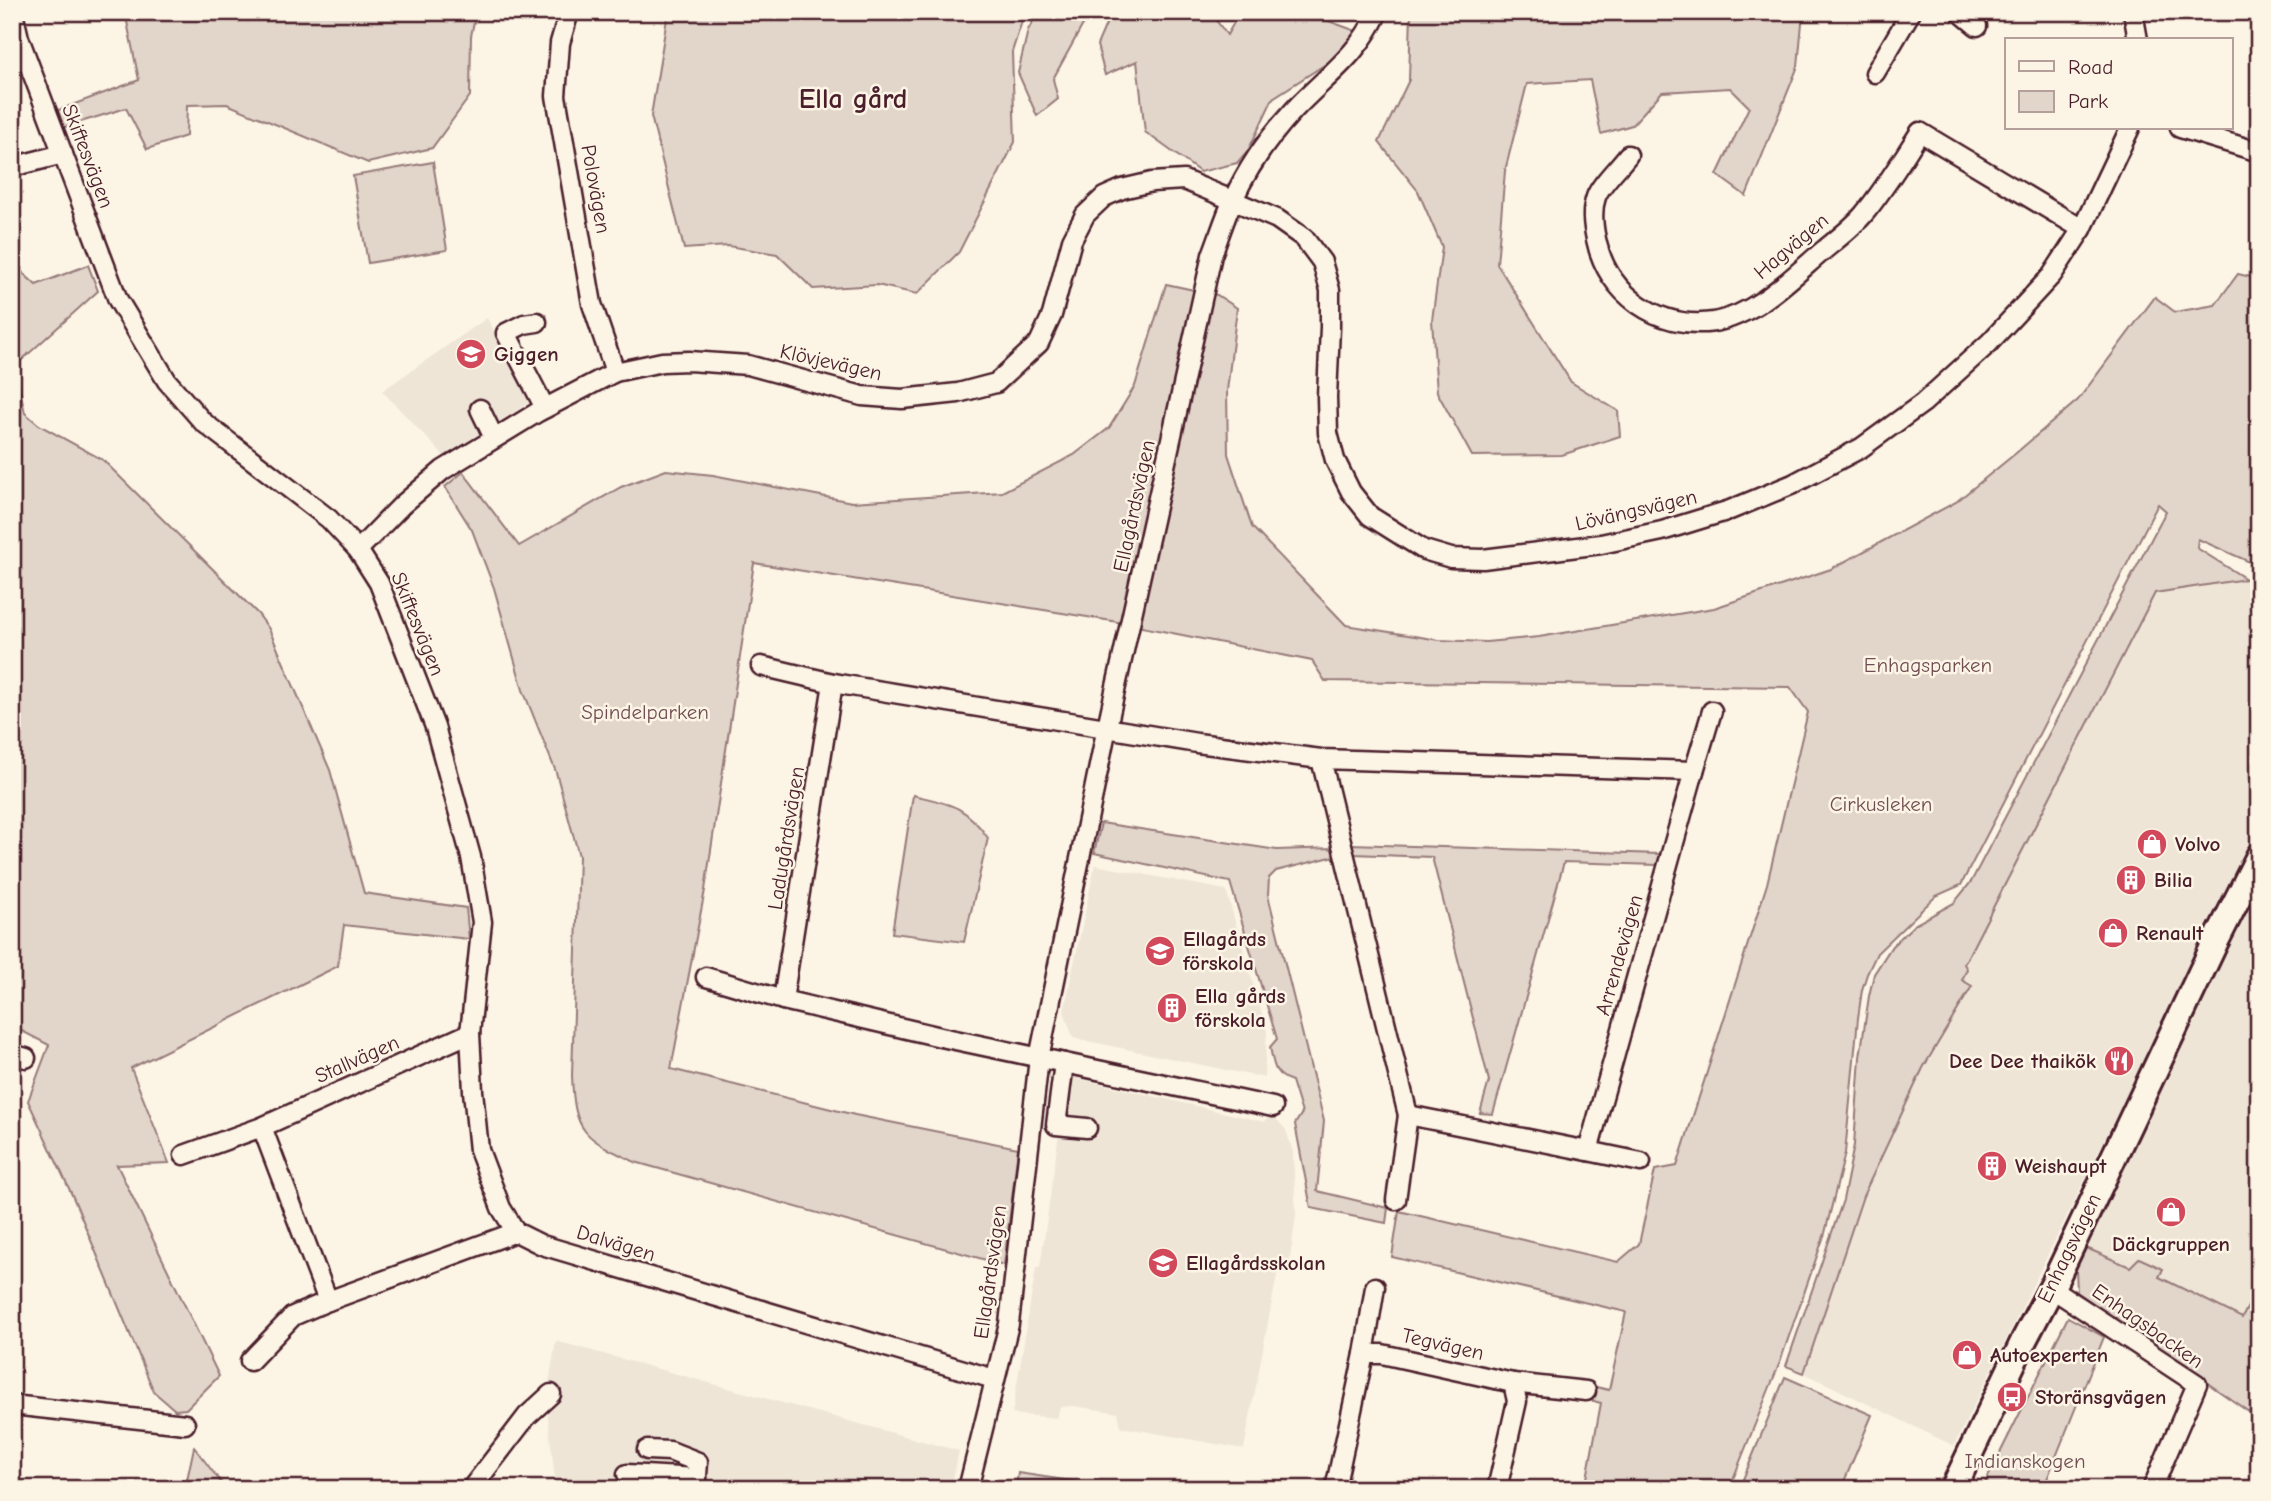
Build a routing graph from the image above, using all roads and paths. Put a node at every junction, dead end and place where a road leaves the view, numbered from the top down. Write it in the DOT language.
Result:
graph roads {
  1 [pos="13,12"];
  2 [pos="569,12"];
  3 [pos="1378,12"];
  4 [pos="1911,12"];
  5 [pos="1961,12"];
  6 [pos="2133,12"];
  7 [pos="1977,26"];
  8 [pos="2138,38"];
  9 [pos="1875,73"];
  10 [pos="2129,130"];
  11 [pos="2187,130"];
  12 [pos="2259,152"];
  13 [pos="63,155"];
  14 [pos="1628,155"];
  15 [pos="12,167"];
  16 [pos="1233,200"];
  17 [pos="2082,229"];
  18 [pos="537,322"];
  19 [pos="615,372"];
  20 [pos="545,408"];
  21 [pos="480,409"];
  22 [pos="494,438"];
  23 [pos="358,550"];
  24 [pos="761,666"];
  25 [pos="833,683"];
  26 [pos="1712,711"];
  27 [pos="1107,727"];
  28 [pos="1321,759"];
  29 [pos="1694,771"];
  30 [pos="2259,856"];
  31 [pos="706,977"];
  32 [pos="783,1000"];
  33 [pos="470,1033"];
  34 [pos="1039,1058"];
  35 [pos="1064,1063"];
  36 [pos="1273,1107"];
  37 [pos="1408,1115"];
  38 [pos="262,1127"];
  39 [pos="1087,1128"];
  40 [pos="1588,1150"];
  41 [pos="184,1155"];
  42 [pos="1641,1162"];
  43 [pos="1396,1200"];
  44 [pos="516,1232"];
  45 [pos="1375,1287"];
  46 [pos="2051,1288"];
  47 [pos="328,1301"];
  48 [pos="1364,1354"];
  49 [pos="250,1361"];
  50 [pos="994,1379"];
  51 [pos="1513,1383"];
  52 [pos="1586,1391"];
  53 [pos="551,1394"];
  54 [pos="12,1405"];
  55 [pos="185,1424"];
  56 [pos="647,1450"];
  57 [pos="627,1474"];
  58 [pos="697,1483"];
  59 [pos="471,1489"];
  60 [pos="968,1489"];
  61 [pos="1335,1489"];
  62 [pos="1497,1489"];
  63 [pos="1953,1489"];
  64 [pos="2152,1489"];
  1 -- 13 [label="street, Skiftesvägen"];
  2 -- 19 [label="street, Polovägen"];
  3 -- 16 [label="street, Ellagårdsvägen"];
  4 -- 9 [label="street"];
  5 -- 7 [label="street"];
  6 -- 8 [label="street"];
  10 -- 17 [label="street, Lövängsvägen"];
  11 -- 12 [label="street"];
  13 -- 15 [label="street"];
  13 -- 23 [label="street, Skiftesvägen"];
  14 -- 17 [label="street, Hagvägen"];
  16 -- 17 [label="street, Lövängsvägen"];
  16 -- 19 [label="street, Klövjevägen"];
  16 -- 27 [label="street, Ellagårdsvägen"];
  18 -- 20 [label="street"];
  19 -- 20 [label="street, Klövjevägen"];
  20 -- 22 [label="street, Klövjevägen"];
  21 -- 22 [label="street"];
  22 -- 23 [label="street, Klövjevägen"];
  23 -- 33 [label="street, Skiftesvägen"];
  24 -- 25 [label="street"];
  25 -- 27 [label="street"];
  25 -- 32 [label="street, Ladugårdsvägen"];
  26 -- 29 [label="street, Arrendevägen"];
  27 -- 28 [label="street"];
  27 -- 34 [label="street, Ellagårdsvägen"];
  28 -- 29 [label="street"];
  28 -- 37 [label="street"];
  29 -- 40 [label="street, Arrendevägen"];
  30 -- 46 [label="street, Enhagsvägen"];
  31 -- 32 [label="street"];
  32 -- 34 [label="street"];
  33 -- 38 [label="street, Stallvägen"];
  33 -- 44 [label="street, Skiftesvägen"];
  34 -- 35 [label="street"];
  34 -- 50 [label="street, Ellagårdsvägen"];
  35 -- 36 [label="street"];
  35 -- 39 [label="street"];
  37 -- 40 [label="street"];
  37 -- 43 [label="street"];
  38 -- 41 [label="street, Stallvägen"];
  38 -- 47 [label="street"];
  40 -- 42 [label="street"];
  44 -- 47 [label="street"];
  44 -- 50 [label="street, Dalvägen"];
  45 -- 48 [label="street"];
  46 -- 63 [label="street, Enhagsvägen"];
  46 -- 64 [label="street, Enhagsbacken"];
  47 -- 49 [label="street"];
  48 -- 51 [label="street, Tegvägen"];
  48 -- 61 [label="street"];
  50 -- 60 [label="street, Ellagårdsvägen"];
  51 -- 52 [label="street, Tegvägen"];
  51 -- 62 [label="street"];
  53 -- 59 [label="street"];
  54 -- 55 [label="street"];
  56 -- 58 [label="street"];
  57 -- 58 [label="street"];
}
